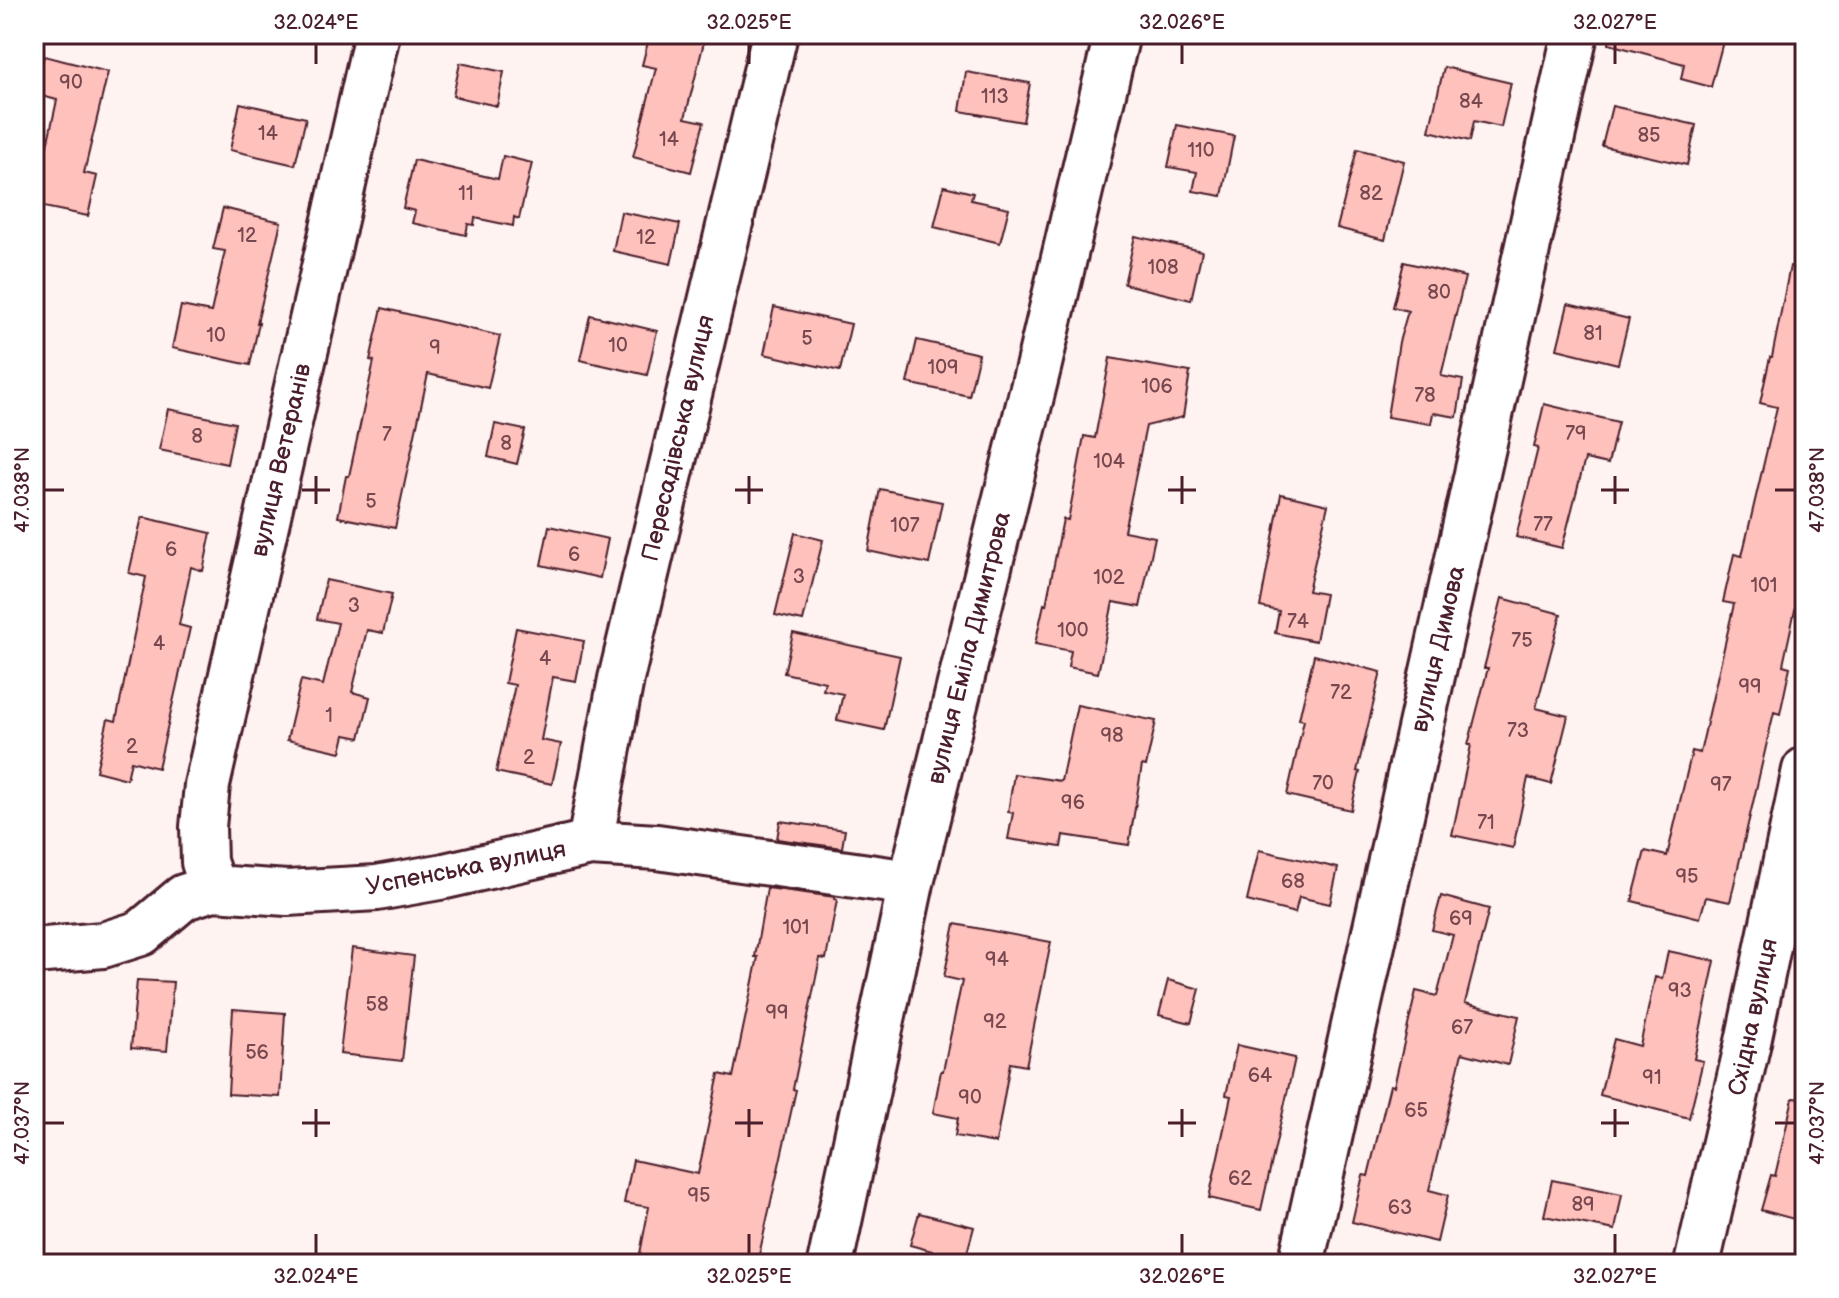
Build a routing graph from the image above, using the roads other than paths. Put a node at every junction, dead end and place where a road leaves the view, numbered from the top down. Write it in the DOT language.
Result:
graph roads {
  1 [pos="377,34"];
  2 [pos="775,34"];
  3 [pos="1117,34"];
  4 [pos="1575,34"];
  5 [pos="1805,770"];
  6 [pos="590,843"];
  7 [pos="911,883"];
  8 [pos="213,888"];
  9 [pos="34,951"];
  10 [pos="830,1264"];
  11 [pos="1301,1264"];
  12 [pos="1697,1264"];
  1 -- 8 [label="street, вулиця Ветеранів"];
  2 -- 6 [label="street, Пересадівська вулиця"];
  3 -- 7 [label="street, вулиця Еміла Димитрова"];
  4 -- 11 [label="street, вулиця Димова"];
  5 -- 12 [label="street, Східна вулиця"];
  6 -- 7 [label="street, Успенська вулиця"];
  6 -- 8 [label="street, Успенська вулиця"];
  7 -- 10 [label="street, вулиця Еміла Димитрова"];
  8 -- 9 [label="street, Успенська вулиця"];
}
